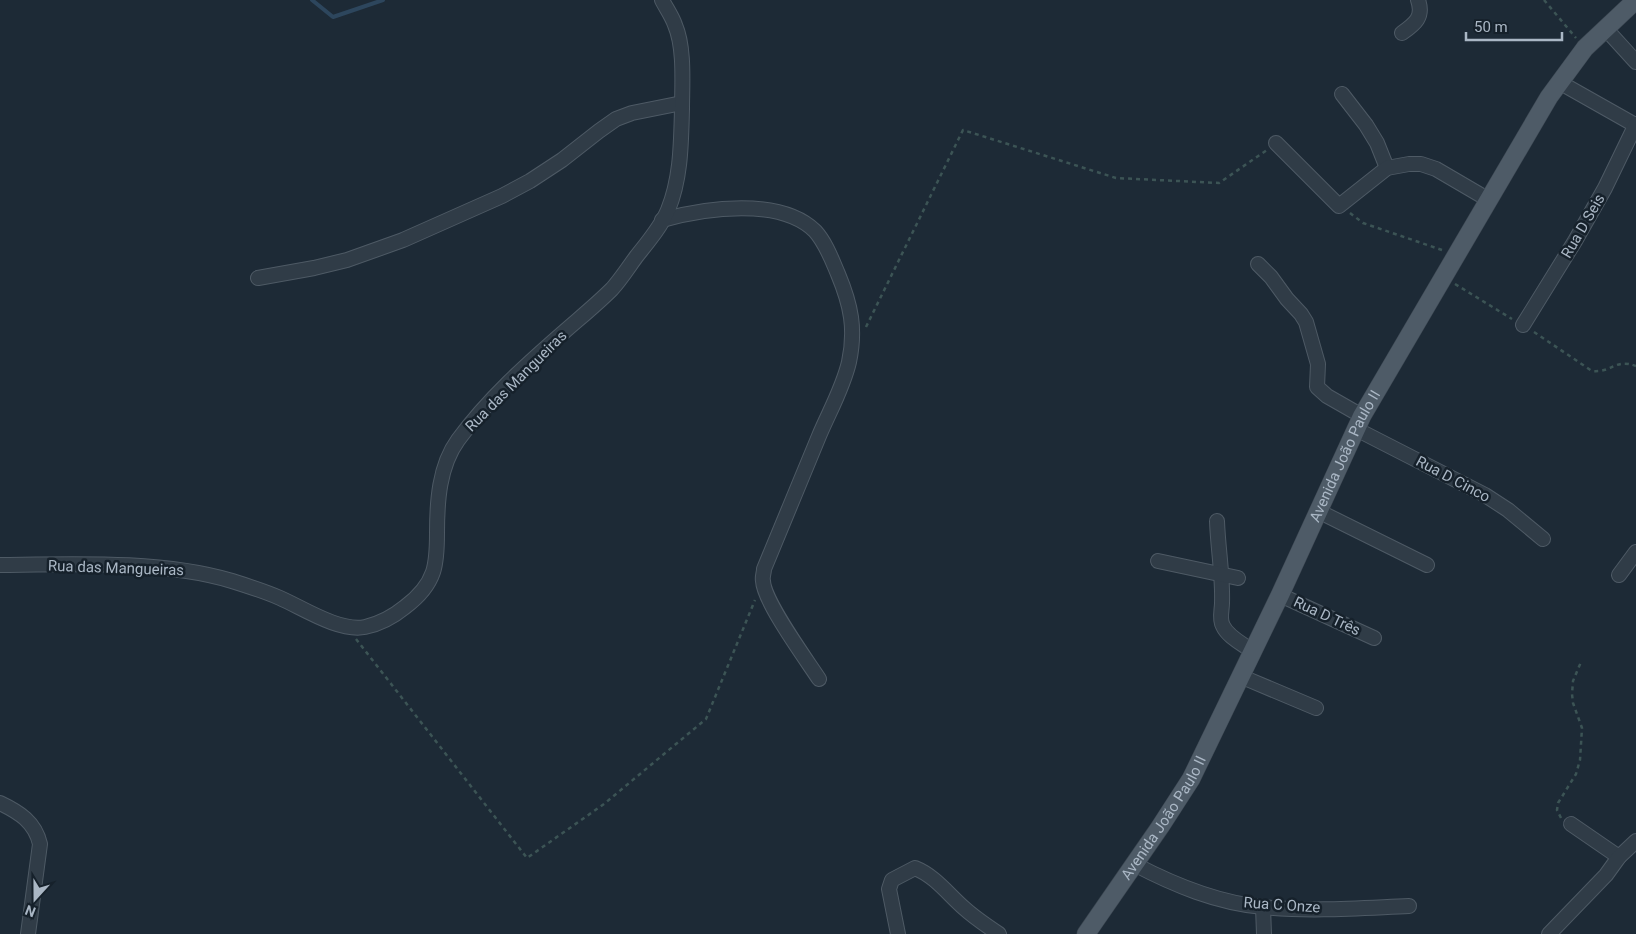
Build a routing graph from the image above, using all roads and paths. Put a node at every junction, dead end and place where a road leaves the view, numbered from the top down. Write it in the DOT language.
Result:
graph roads {
  1 [pos="662,0"];
  2 [pos="1418,0"];
  3 [pos="1544,0"];
  4 [pos="1636,0"];
  5 [pos="1605,28"];
  6 [pos="1402,33"];
  7 [pos="1585,48"];
  8 [pos="1636,62"];
  9 [pos="1559,82"];
  10 [pos="1342,94"];
  11 [pos="682,102"];
  12 [pos="1636,125"];
  13 [pos="1276,143"];
  14 [pos="1387,168"];
  15 [pos="1489,200"];
  16 [pos="1339,206"];
  17 [pos="662,220"];
  18 [pos="1457,256"];
  19 [pos="1258,264"];
  20 [pos="1444,277"];
  21 [pos="258,278"];
  22 [pos="1523,325"];
  23 [pos="865,329"];
  24 [pos="1636,366"];
  25 [pos="1359,422"];
  26 [pos="1318,511"];
  27 [pos="1218,521"];
  28 [pos="1543,539"];
  29 [pos="1636,552"];
  30 [pos="1158,561"];
  31 [pos="0,565"];
  32 [pos="1428,565"];
  33 [pos="1221,574"];
  34 [pos="1619,575"];
  35 [pos="1238,578"];
  36 [pos="762,581"];
  37 [pos="1280,595"];
  38 [pos="346,626"];
  39 [pos="1374,638"];
  40 [pos="1252,651"];
  41 [pos="1581,662"];
  42 [pos="1240,676"];
  43 [pos="819,679"];
  44 [pos="1316,708"];
  45 [pos="0,803"];
  46 [pos="1571,824"];
  47 [pos="1636,841"];
  48 [pos="1619,857"];
  49 [pos="1134,864"];
  50 [pos="1409,906"];
  51 [pos="1263,907"];
  52 [pos="1556,932"];
  53 [pos="28,934"];
  54 [pos="898,934"];
  55 [pos="999,934"];
  56 [pos="1086,934"];
  57 [pos="1264,934"];
  1 -- 11 [label="street, Rua das Mangueiras"];
  2 -- 6 [label="street"];
  3 -- 7 [label="path"];
  4 -- 5 [label="main road, Avenida João Paulo II"];
  5 -- 7 [label="main road, Avenida João Paulo II"];
  5 -- 8 [label="street"];
  7 -- 9 [label="main road, Avenida João Paulo II"];
  9 -- 12 [label="street"];
  9 -- 15 [label="main road, Avenida João Paulo II"];
  10 -- 14 [label="street"];
  11 -- 17 [label="street, Rua das Mangueiras"];
  11 -- 21 [label="street"];
  12 -- 22 [label="street, Rua D Seis"];
  13 -- 16 [label="street"];
  13 -- 23 [label="path"];
  14 -- 15 [label="street"];
  14 -- 16 [label="street"];
  15 -- 18 [label="main road, Avenida João Paulo II"];
  16 -- 18 [label="path"];
  17 -- 36 [label="street"];
  17 -- 38 [label="street, Rua das Mangueiras"];
  18 -- 20 [label="main road, Avenida João Paulo II"];
  19 -- 25 [label="street, Rua D Cinco"];
  20 -- 22 [label="path"];
  20 -- 25 [label="main road, Avenida João Paulo II"];
  22 -- 24 [label="path"];
  25 -- 26 [label="main road, Avenida João Paulo II"];
  25 -- 28 [label="street, Rua D Cinco"];
  26 -- 32 [label="street"];
  26 -- 37 [label="main road, Avenida João Paulo II"];
  27 -- 33 [label="street"];
  29 -- 34 [label="street"];
  30 -- 33 [label="street"];
  31 -- 38 [label="street, Rua das Mangueiras"];
  33 -- 35 [label="street"];
  33 -- 40 [label="street"];
  36 -- 38 [label="path"];
  36 -- 43 [label="street"];
  37 -- 39 [label="street, Rua D Três"];
  37 -- 40 [label="main road, Avenida João Paulo II"];
  40 -- 42 [label="main road, Avenida João Paulo II"];
  41 -- 46 [label="path"];
  42 -- 44 [label="street"];
  42 -- 49 [label="main road, Avenida João Paulo II"];
  45 -- 53 [label="street"];
  46 -- 48 [label="street"];
  47 -- 48 [label="street"];
  48 -- 52 [label="street"];
  49 -- 51 [label="street, Rua C Onze"];
  49 -- 56 [label="main road, Avenida João Paulo II"];
  50 -- 51 [label="street, Rua C Onze"];
  51 -- 57 [label="street"];
  54 -- 55 [label="street"];
}
